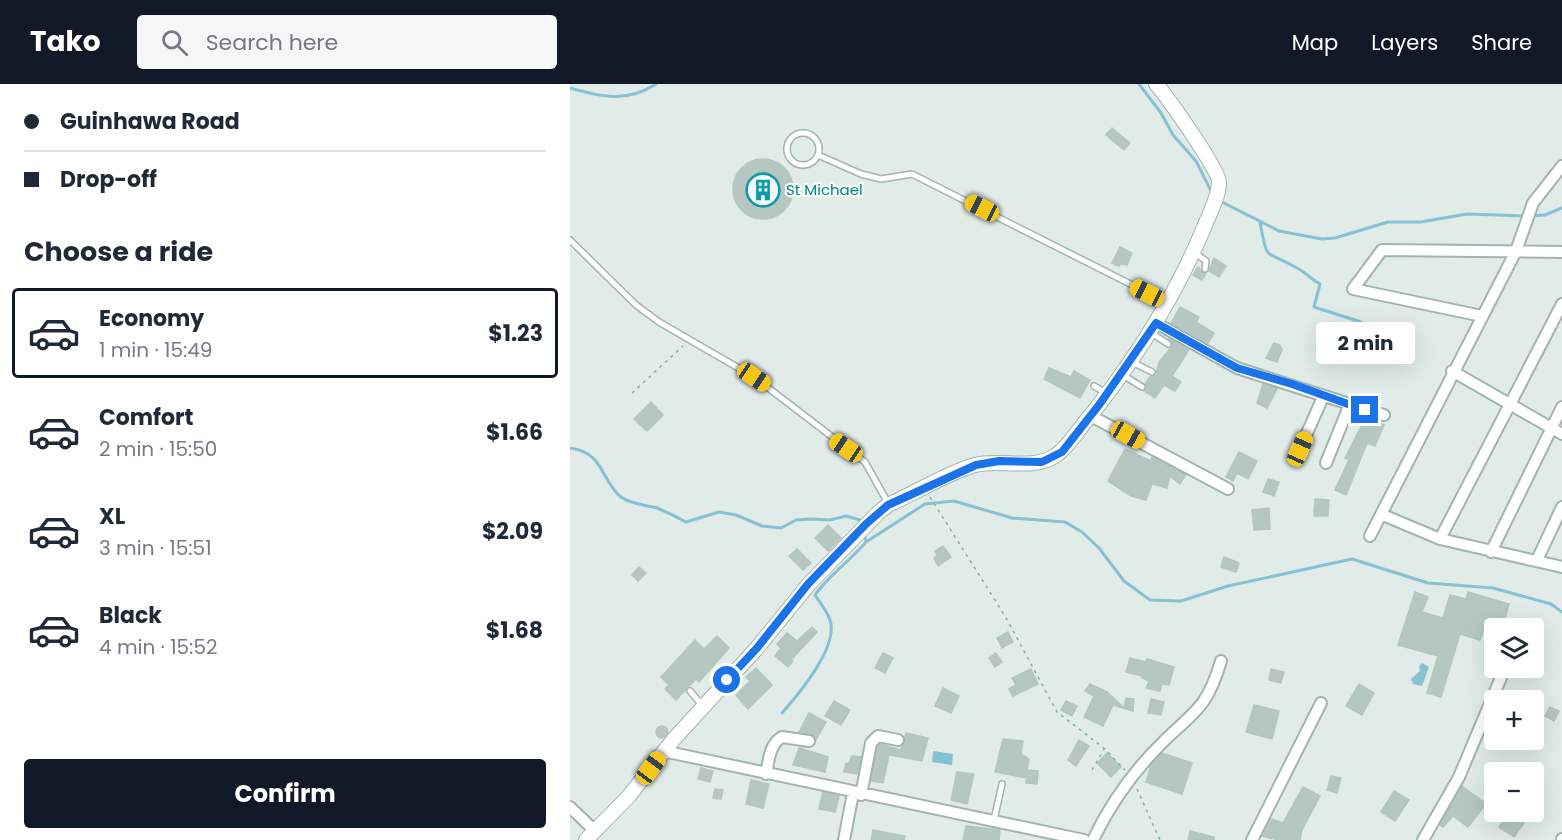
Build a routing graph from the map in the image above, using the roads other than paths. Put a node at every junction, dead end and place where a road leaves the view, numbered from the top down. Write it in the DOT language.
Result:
graph roads {
  1 [pos="1156,84"];
  2 [pos="818,155"];
  3 [pos="1562,166"];
  4 [pos="570,240"];
  5 [pos="1516,251"];
  6 [pos="1194,252"];
  7 [pos="1562,252"];
  8 [pos="1205,269"];
  9 [pos="1168,303"];
  10 [pos="1562,304"];
  11 [pos="1482,316"];
  12 [pos="1153,328"];
  13 [pos="1168,344"];
  14 [pos="1131,361"];
  15 [pos="1452,371"];
  16 [pos="1152,372"];
  17 [pos="1121,374"];
  18 [pos="1094,386"];
  19 [pos="1142,387"];
  20 [pos="1107,393"];
  21 [pos="1323,397"];
  22 [pos="1350,404"];
  23 [pos="1508,404"];
  24 [pos="1562,407"];
  25 [pos="1384,415"];
  26 [pos="1091,416"];
  27 [pos="1551,428"];
  28 [pos="1562,434"];
  29 [pos="1300,449"];
  30 [pos="1326,463"];
  31 [pos="1228,489"];
  32 [pos="888,505"];
  33 [pos="1562,507"];
  34 [pos="1383,515"];
  35 [pos="1370,536"];
  36 [pos="1440,539"];
  37 [pos="1491,552"];
  38 [pos="1537,561"];
  39 [pos="1562,567"];
  40 [pos="1221,661"];
  41 [pos="1501,678"];
  42 [pos="690,691"];
  43 [pos="1321,703"];
  44 [pos="703,706"];
  45 [pos="898,740"];
  46 [pos="808,741"];
  47 [pos="663,751"];
  48 [pos="766,774"];
  49 [pos="1002,784"];
  50 [pos="857,794"];
  51 [pos="570,807"];
  52 [pos="994,820"];
  53 [pos="591,835"];
  54 [pos="844,840"];
  55 [pos="1084,840"];
  56 [pos="1093,840"];
  57 [pos="1252,840"];
  58 [pos="1423,840"];
  1 -- 6 [label="street"];
  2 -- 2 [label="lane"];
  2 -- 9 [label="lane"];
  3 -- 5 [label="street"];
  4 -- 32 [label="lane"];
  5 -- 7 [label="street"];
  5 -- 11 [label="street"];
  5 -- 11 [label="street"];
  6 -- 8 [label="lane"];
  6 -- 9 [label="street"];
  9 -- 12 [label="street"];
  10 -- 23 [label="street"];
  11 -- 15 [label="street"];
  12 -- 13 [label="lane"];
  12 -- 14 [label="street"];
  12 -- 21 [label="street"];
  14 -- 16 [label="lane"];
  14 -- 17 [label="street"];
  15 -- 23 [label="street"];
  15 -- 34 [label="street"];
  17 -- 19 [label="lane"];
  17 -- 20 [label="street"];
  18 -- 20 [label="lane"];
  20 -- 26 [label="street"];
  21 -- 22 [label="street"];
  21 -- 29 [label="street"];
  22 -- 25 [label="street"];
  22 -- 30 [label="street"];
  23 -- 27 [label="street"];
  23 -- 36 [label="street"];
  24 -- 27 [label="street"];
  26 -- 31 [label="street"];
  26 -- 32 [label="street"];
  27 -- 28 [label="street"];
  27 -- 37 [label="street"];
  32 -- 44 [label="street"];
  33 -- 38 [label="street"];
  34 -- 35 [label="street"];
  34 -- 36 [label="street"];
  36 -- 37 [label="street"];
  37 -- 38 [label="street"];
  38 -- 39 [label="street"];
  40 -- 56 [label="street"];
  41 -- 58 [label="street"];
  42 -- 44 [label="lane"];
  43 -- 57 [label="street"];
  44 -- 47 [label="street"];
  45 -- 50 [label="street"];
  46 -- 48 [label="street"];
  47 -- 48 [label="street"];
  47 -- 53 [label="street"];
  48 -- 50 [label="street"];
  49 -- 52 [label="lane"];
  50 -- 52 [label="street"];
  50 -- 54 [label="street"];
  51 -- 53 [label="street"];
  52 -- 55 [label="street"];
}
